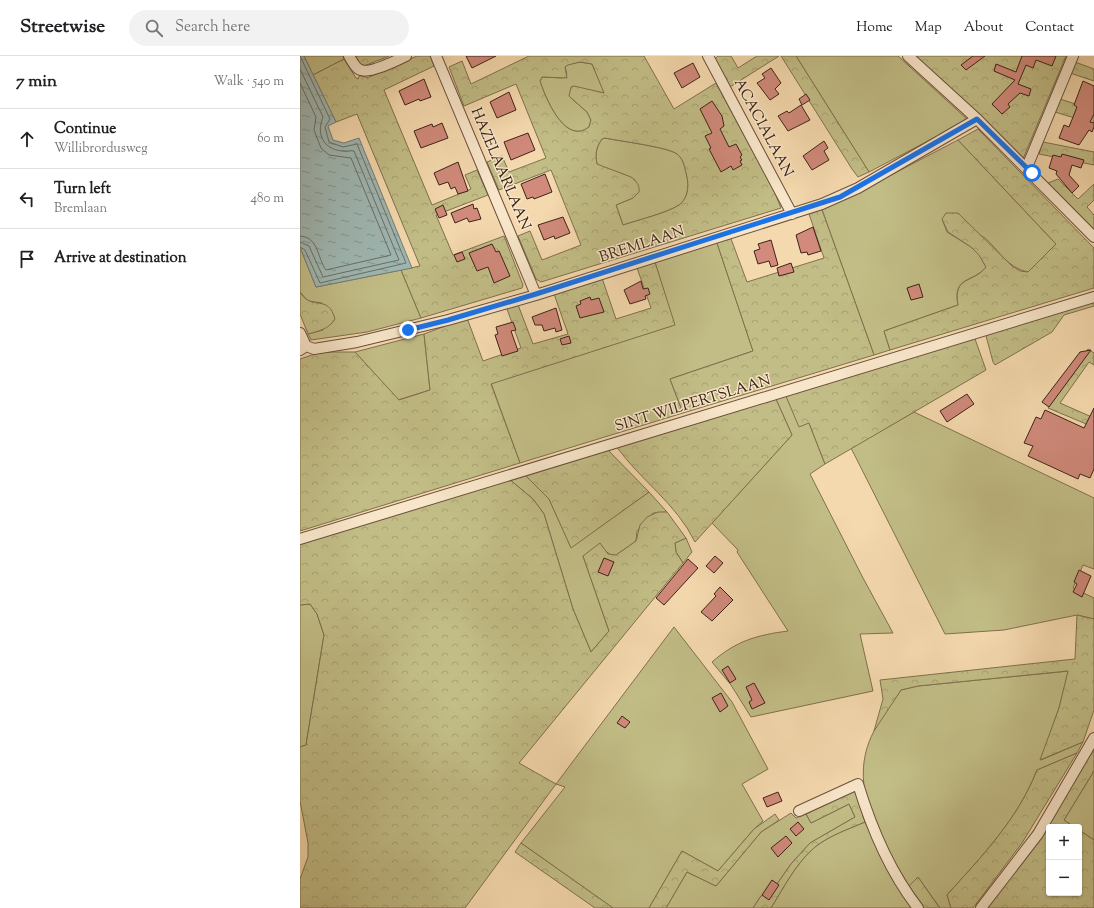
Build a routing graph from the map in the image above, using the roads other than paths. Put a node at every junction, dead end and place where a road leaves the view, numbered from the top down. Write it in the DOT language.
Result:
graph roads {
  1 [pos="350,56"];
  2 [pos="406,56"];
  3 [pos="436,56"];
  4 [pos="708,56"];
  5 [pos="908,56"];
  6 [pos="1073,56"];
  7 [pos="977,119"];
  8 [pos="1027,168"];
  9 [pos="792,214"];
  10 [pos="1094,237"];
  11 [pos="536,294"];
  12 [pos="1094,297"];
  13 [pos="300,333"];
  14 [pos="303,348"];
  15 [pos="300,539"];
  16 [pos="1094,738"];
  17 [pos="799,811"];
  18 [pos="918,908"];
  19 [pos="981,908"];
  1 -- 2 [label="street"];
  3 -- 11 [label="street, HAZELAARLAAN"];
  4 -- 9 [label="street, ACACIALAAN"];
  5 -- 7 [label="street"];
  6 -- 8 [label="street"];
  7 -- 8 [label="street"];
  7 -- 9 [label="street, BREMLAAN"];
  8 -- 10 [label="street"];
  9 -- 11 [label="street, BREMLAAN"];
  11 -- 14 [label="street, BREMLAAN"];
  12 -- 15 [label="street, SINT WILPERTSLAAN"];
  13 -- 14 [label="street"];
  16 -- 19 [label="street"];
  17 -- 18 [label="street"];
}
